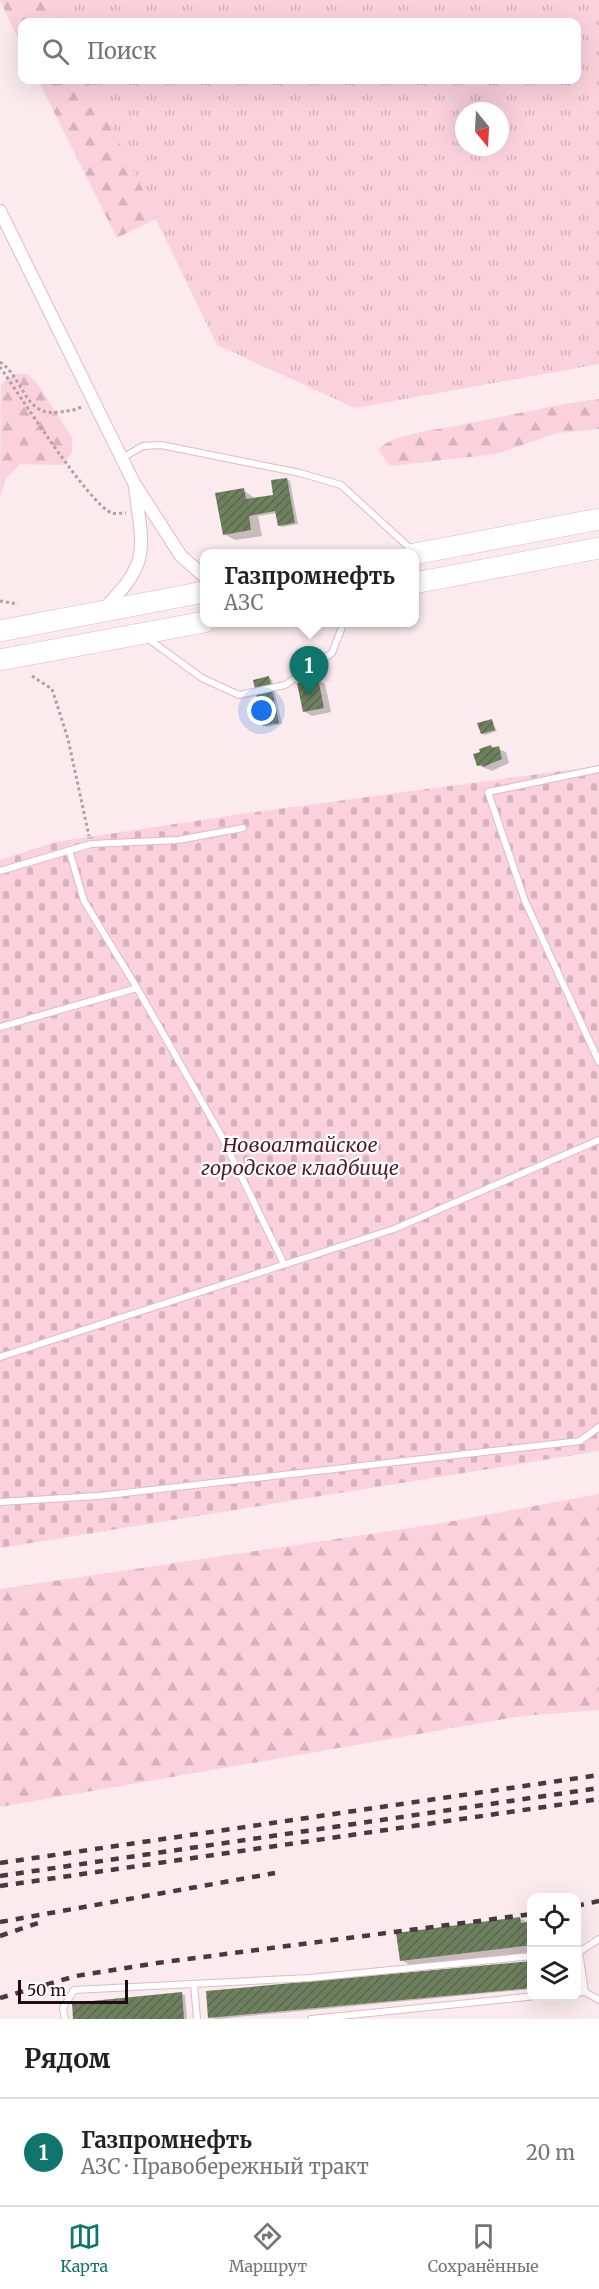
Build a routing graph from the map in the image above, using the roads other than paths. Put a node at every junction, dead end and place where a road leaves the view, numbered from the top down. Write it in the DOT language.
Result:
graph roads {
  1 [pos="0,211"];
  2 [pos="122,458"];
  3 [pos="134,483"];
  4 [pos="599,519"];
  5 [pos="599,548"];
  6 [pos="411,549"];
  7 [pos="419,552"];
  8 [pos="200,573"];
  9 [pos="419,582"];
  10 [pos="200,593"];
  11 [pos="102,611"];
  12 [pos="200,623"];
  13 [pos="342,627"];
  14 [pos="0,631"];
  15 [pos="141,634"];
  16 [pos="0,660"];
  17 [pos="599,770"];
  18 [pos="243,828"];
  19 [pos="69,850"];
  20 [pos="0,871"];
  21 [pos="137,988"];
  22 [pos="0,1027"];
  23 [pos="599,1062"];
  24 [pos="599,1140"];
  25 [pos="284,1264"];
  26 [pos="0,1356"];
  27 [pos="599,1427"];
  28 [pos="0,1502"];
  29 [pos="599,1939"];
  30 [pos="581,1950"];
  31 [pos="527,1956"];
  32 [pos="581,1969"];
  33 [pos="194,1984"];
  34 [pos="581,1992"];
  35 [pos="585,1992"];
  36 [pos="527,1997"];
  37 [pos="599,2000"];
  38 [pos="65,2019"];
  39 [pos="196,2019"];
  40 [pos="310,2019"];
  1 -- 2 [label="street"];
  2 -- 3 [label="street"];
  2 -- 6 [label="lane"];
  3 -- 8 [label="street"];
  3 -- 11 [label="street"];
  4 -- 7 [label="highway"];
  5 -- 9 [label="highway"];
  10 -- 11 [label="highway"];
  11 -- 14 [label="highway"];
  12 -- 15 [label="highway"];
  13 -- 15 [label="lane"];
  15 -- 16 [label="highway"];
  17 -- 23 [label="lane"];
  18 -- 19 [label="lane"];
  19 -- 20 [label="lane"];
  19 -- 21 [label="lane"];
  21 -- 22 [label="lane"];
  21 -- 25 [label="lane"];
  24 -- 25 [label="lane"];
  25 -- 26 [label="lane"];
  27 -- 28 [label="lane"];
  29 -- 30 [label="lane"];
  31 -- 33 [label="lane"];
  32 -- 35 [label="lane"];
  33 -- 38 [label="lane"];
  33 -- 39 [label="lane"];
  34 -- 35 [label="lane"];
  35 -- 37 [label="lane"];
  36 -- 40 [label="lane"];
}
